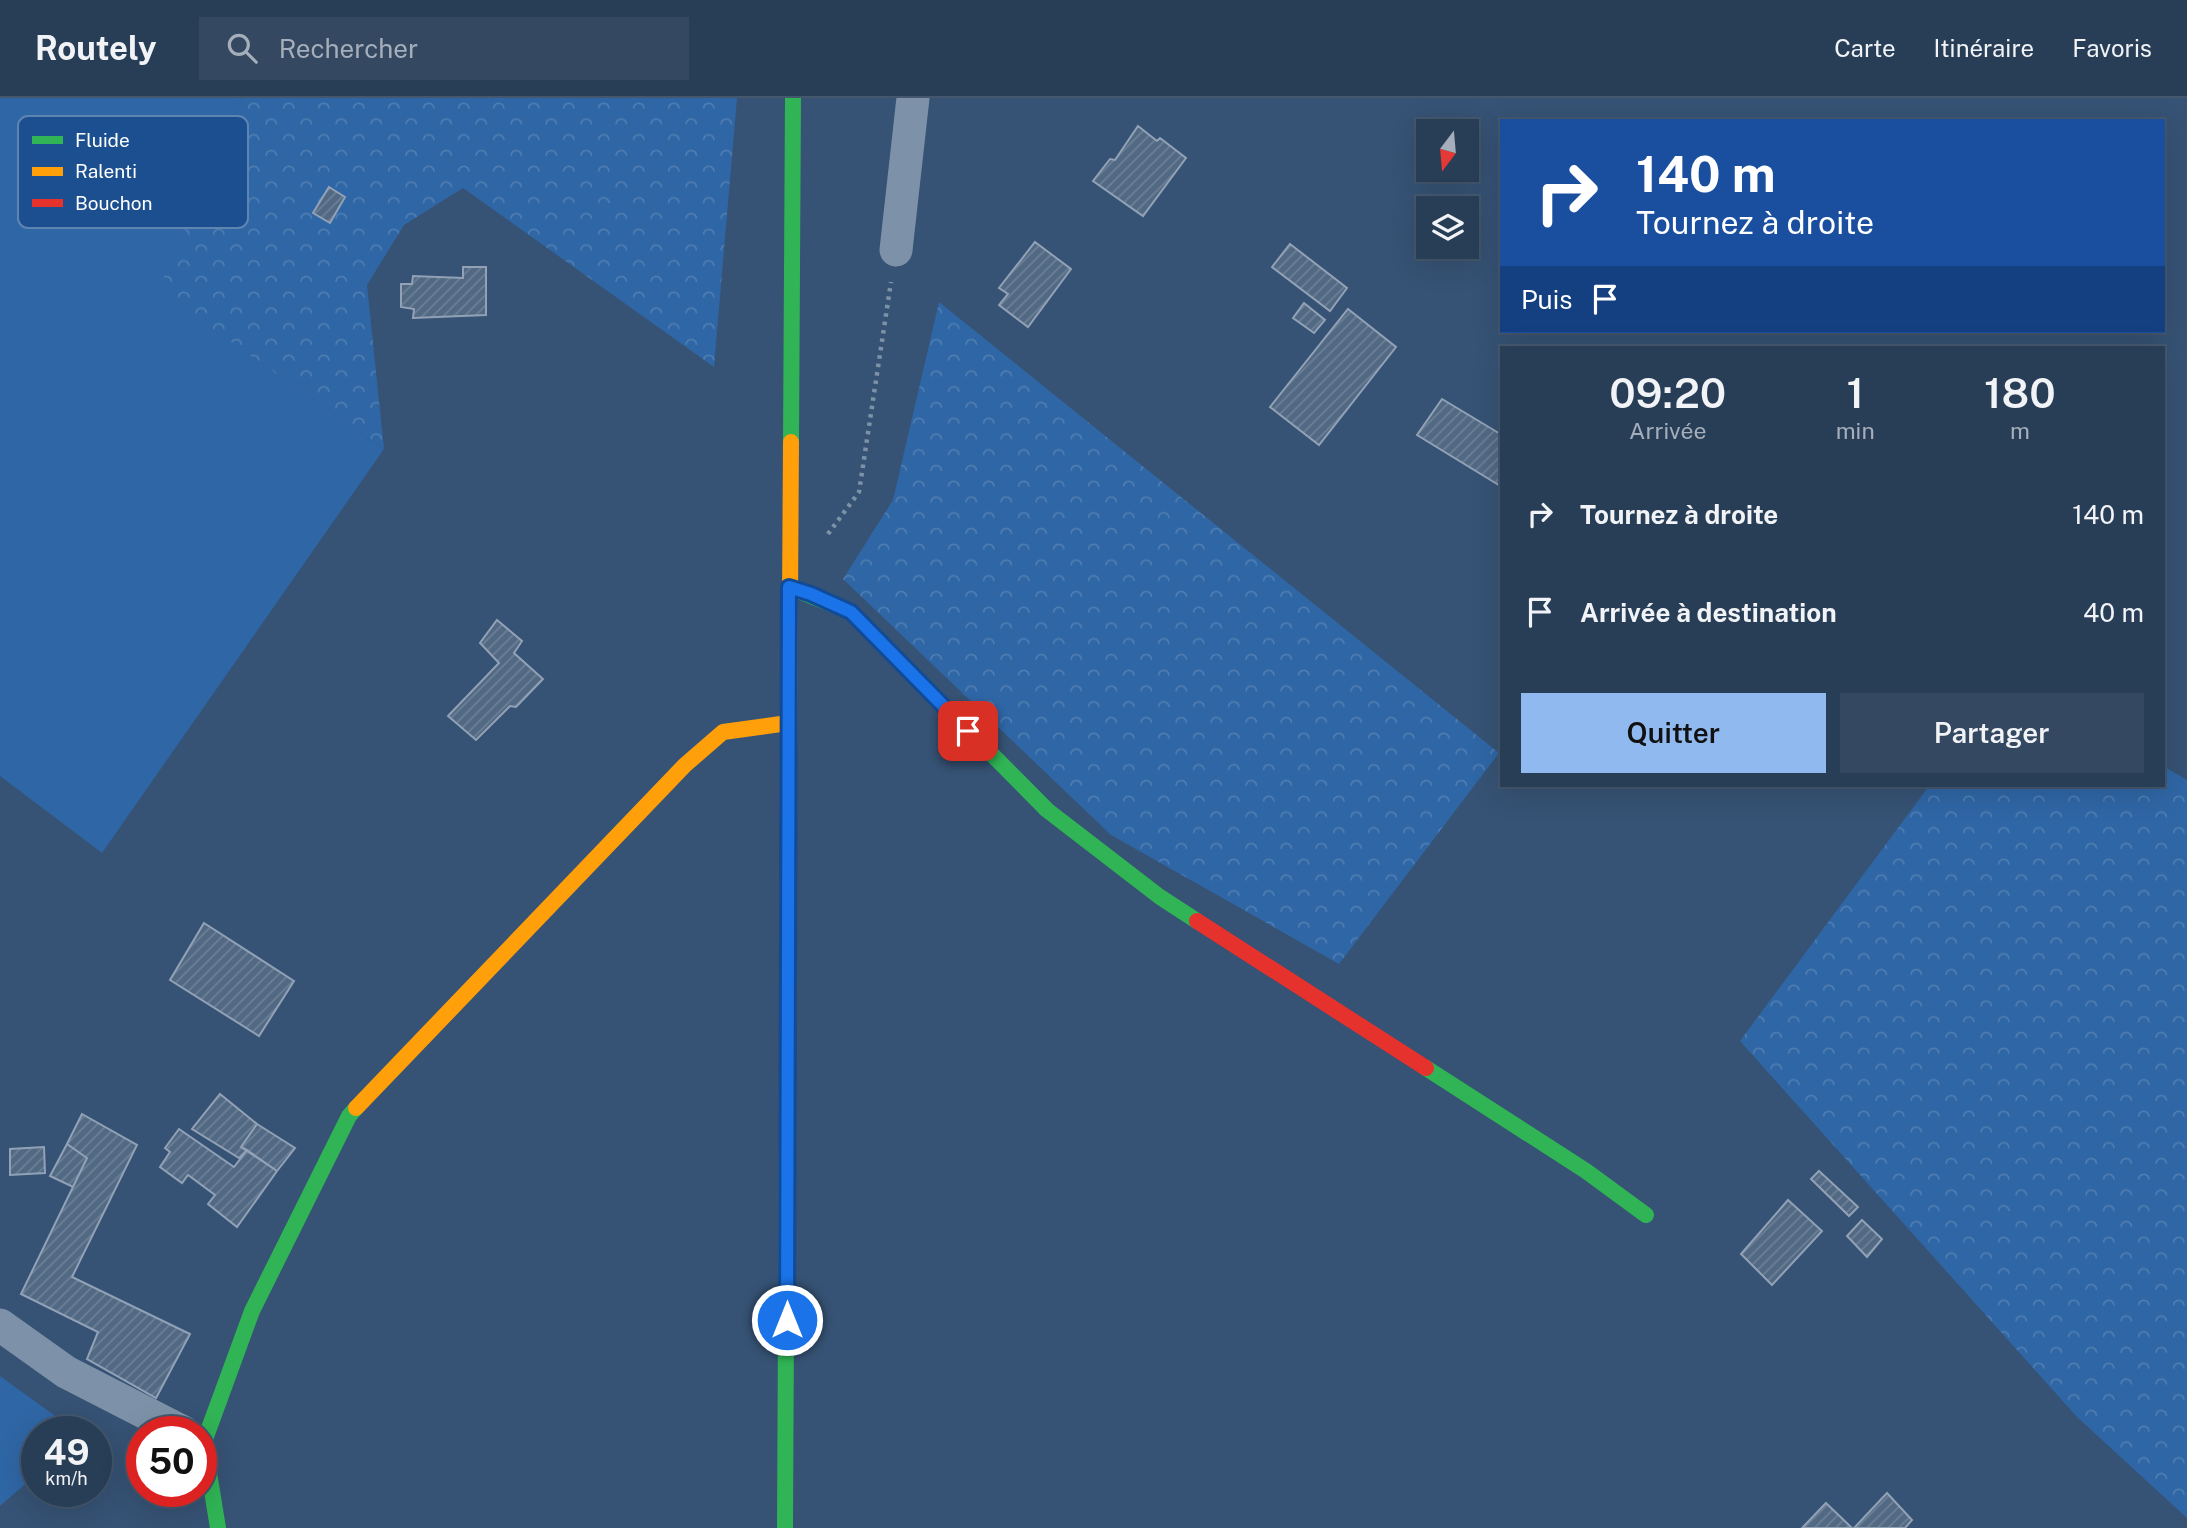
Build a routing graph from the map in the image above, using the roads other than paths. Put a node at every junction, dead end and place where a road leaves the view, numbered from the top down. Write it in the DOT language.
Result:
graph roads {
  1 [pos="793,98"];
  2 [pos="914,98"];
  3 [pos="896,250"];
  4 [pos="789,587"];
  5 [pos="788,723"];
  6 [pos="1646,1215"];
  7 [pos="0,1325"];
  8 [pos="153,1416"];
  9 [pos="206,1416"];
  10 [pos="213,1507"];
  11 [pos="218,1528"];
  12 [pos="785,1528"];
  1 -- 4 [label="street"];
  2 -- 3 [label="street"];
  4 -- 5 [label="street"];
  4 -- 6 [label="street"];
  5 -- 9 [label="street"];
  5 -- 12 [label="street"];
  7 -- 8 [label="street"];
  10 -- 11 [label="street"];
}
